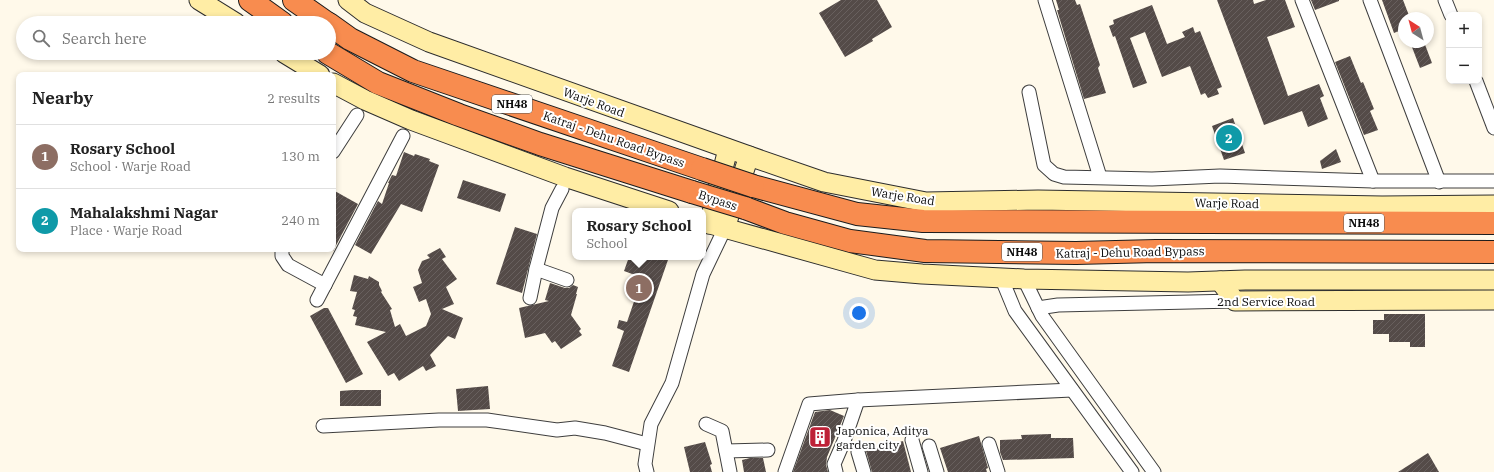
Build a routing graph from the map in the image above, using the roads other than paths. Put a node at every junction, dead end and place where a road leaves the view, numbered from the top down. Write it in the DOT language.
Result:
graph roads {
  1 [pos="199,0"];
  2 [pos="250,0"];
  3 [pos="294,0"];
  4 [pos="348,0"];
  5 [pos="1045,0"];
  6 [pos="1302,0"];
  7 [pos="1370,0"];
  8 [pos="1445,0"];
  9 [pos="1449,12"];
  10 [pos="225,16"];
  11 [pos="272,16"];
  12 [pos="317,16"];
  13 [pos="336,29"];
  14 [pos="336,58"];
  15 [pos="295,60"];
  16 [pos="315,72"];
  17 [pos="1477,84"];
  18 [pos="336,85"];
  19 [pos="1029,92"];
  20 [pos="357,115"];
  21 [pos="1494,128"];
  22 [pos="403,136"];
  23 [pos="336,147"];
  24 [pos="728,149"];
  25 [pos="749,156"];
  26 [pos="702,169"];
  27 [pos="1100,177"];
  28 [pos="1373,181"];
  29 [pos="1494,181"];
  30 [pos="1439,182"];
  31 [pos="562,189"];
  32 [pos="692,192"];
  33 [pos="1494,205"];
  34 [pos="660,208"];
  35 [pos="745,208"];
  36 [pos="1494,223"];
  37 [pos="712,225"];
  38 [pos="282,252"];
  39 [pos="1494,252"];
  40 [pos="706,258"];
  41 [pos="706,260"];
  42 [pos="536,268"];
  43 [pos="1001,277"];
  44 [pos="1024,279"];
  45 [pos="567,280"];
  46 [pos="1494,280"];
  47 [pos="1220,281"];
  48 [pos="326,285"];
  49 [pos="530,298"];
  50 [pos="317,300"];
  51 [pos="1494,300"];
  52 [pos="1235,301"];
  53 [pos="1038,308"];
  54 [pos="1066,390"];
  55 [pos="858,400"];
  56 [pos="706,424"];
  57 [pos="323,426"];
  58 [pos="912,440"];
  59 [pos="647,444"];
  60 [pos="989,444"];
  61 [pos="929,446"];
  62 [pos="768,450"];
  63 [pos="726,451"];
  64 [pos="858,452"];
  65 [pos="1151,467"];
  66 [pos="647,472"];
  67 [pos="730,472"];
  68 [pos="785,472"];
  69 [pos="836,472"];
  70 [pos="864,472"];
  71 [pos="921,472"];
  72 [pos="937,472"];
  73 [pos="998,472"];
  74 [pos="1132,472"];
  1 -- 10 [label="street"];
  2 -- 11 [label="highway"];
  3 -- 12 [label="highway, Katraj - Dehu Road Bypass / NH48"];
  4 -- 24 [label="street, Warje Road"];
  5 -- 27 [label="street"];
  6 -- 28 [label="street"];
  7 -- 30 [label="street"];
  8 -- 9 [label="street"];
  13 -- 26 [label="highway, Katraj - Dehu Road Bypass / NH48"];
  14 -- 32 [label="highway, Katraj - Dehu Road Bypass / NH48"];
  15 -- 16 [label="street"];
  17 -- 21 [label="street"];
  18 -- 34 [label="street"];
  19 -- 27 [label="street"];
  20 -- 23 [label="street"];
  22 -- 48 [label="street"];
  24 -- 25 [label="street, Warje Road"];
  24 -- 37 [label="street"];
  25 -- 33 [label="street, Warje Road"];
  25 -- 37 [label="street"];
  26 -- 36 [label="highway, Bypass / NH48, bridge"];
  27 -- 28 [label="street"];
  28 -- 30 [label="street"];
  29 -- 30 [label="street"];
  31 -- 42 [label="street"];
  32 -- 35 [label="highway, Bypass / NH48, bridge"];
  35 -- 39 [label="highway, Katraj - Dehu Road Bypass / NH48"];
  37 -- 40 [label="street"];
  37 -- 43 [label="street"];
  38 -- 48 [label="street"];
  41 -- 59 [label="street"];
  42 -- 45 [label="street"];
  42 -- 49 [label="street"];
  43 -- 44 [label="street"];
  43 -- 54 [label="street"];
  44 -- 47 [label="street"];
  44 -- 53 [label="street"];
  46 -- 47 [label="street"];
  47 -- 52 [label="street"];
  48 -- 50 [label="street"];
  51 -- 52 [label="street, 2nd Service Road"];
  52 -- 53 [label="street, 2nd Service Road"];
  53 -- 65 [label="street"];
  54 -- 55 [label="street"];
  54 -- 74 [label="street"];
  55 -- 68 [label="street"];
  55 -- 69 [label="street"];
  56 -- 63 [label="street"];
  57 -- 59 [label="street"];
  58 -- 71 [label="street"];
  59 -- 66 [label="street"];
  60 -- 73 [label="street"];
  61 -- 72 [label="street"];
  62 -- 63 [label="street"];
  63 -- 67 [label="street"];
  64 -- 70 [label="street"];
  65 -- 74 [label="street"];
}
